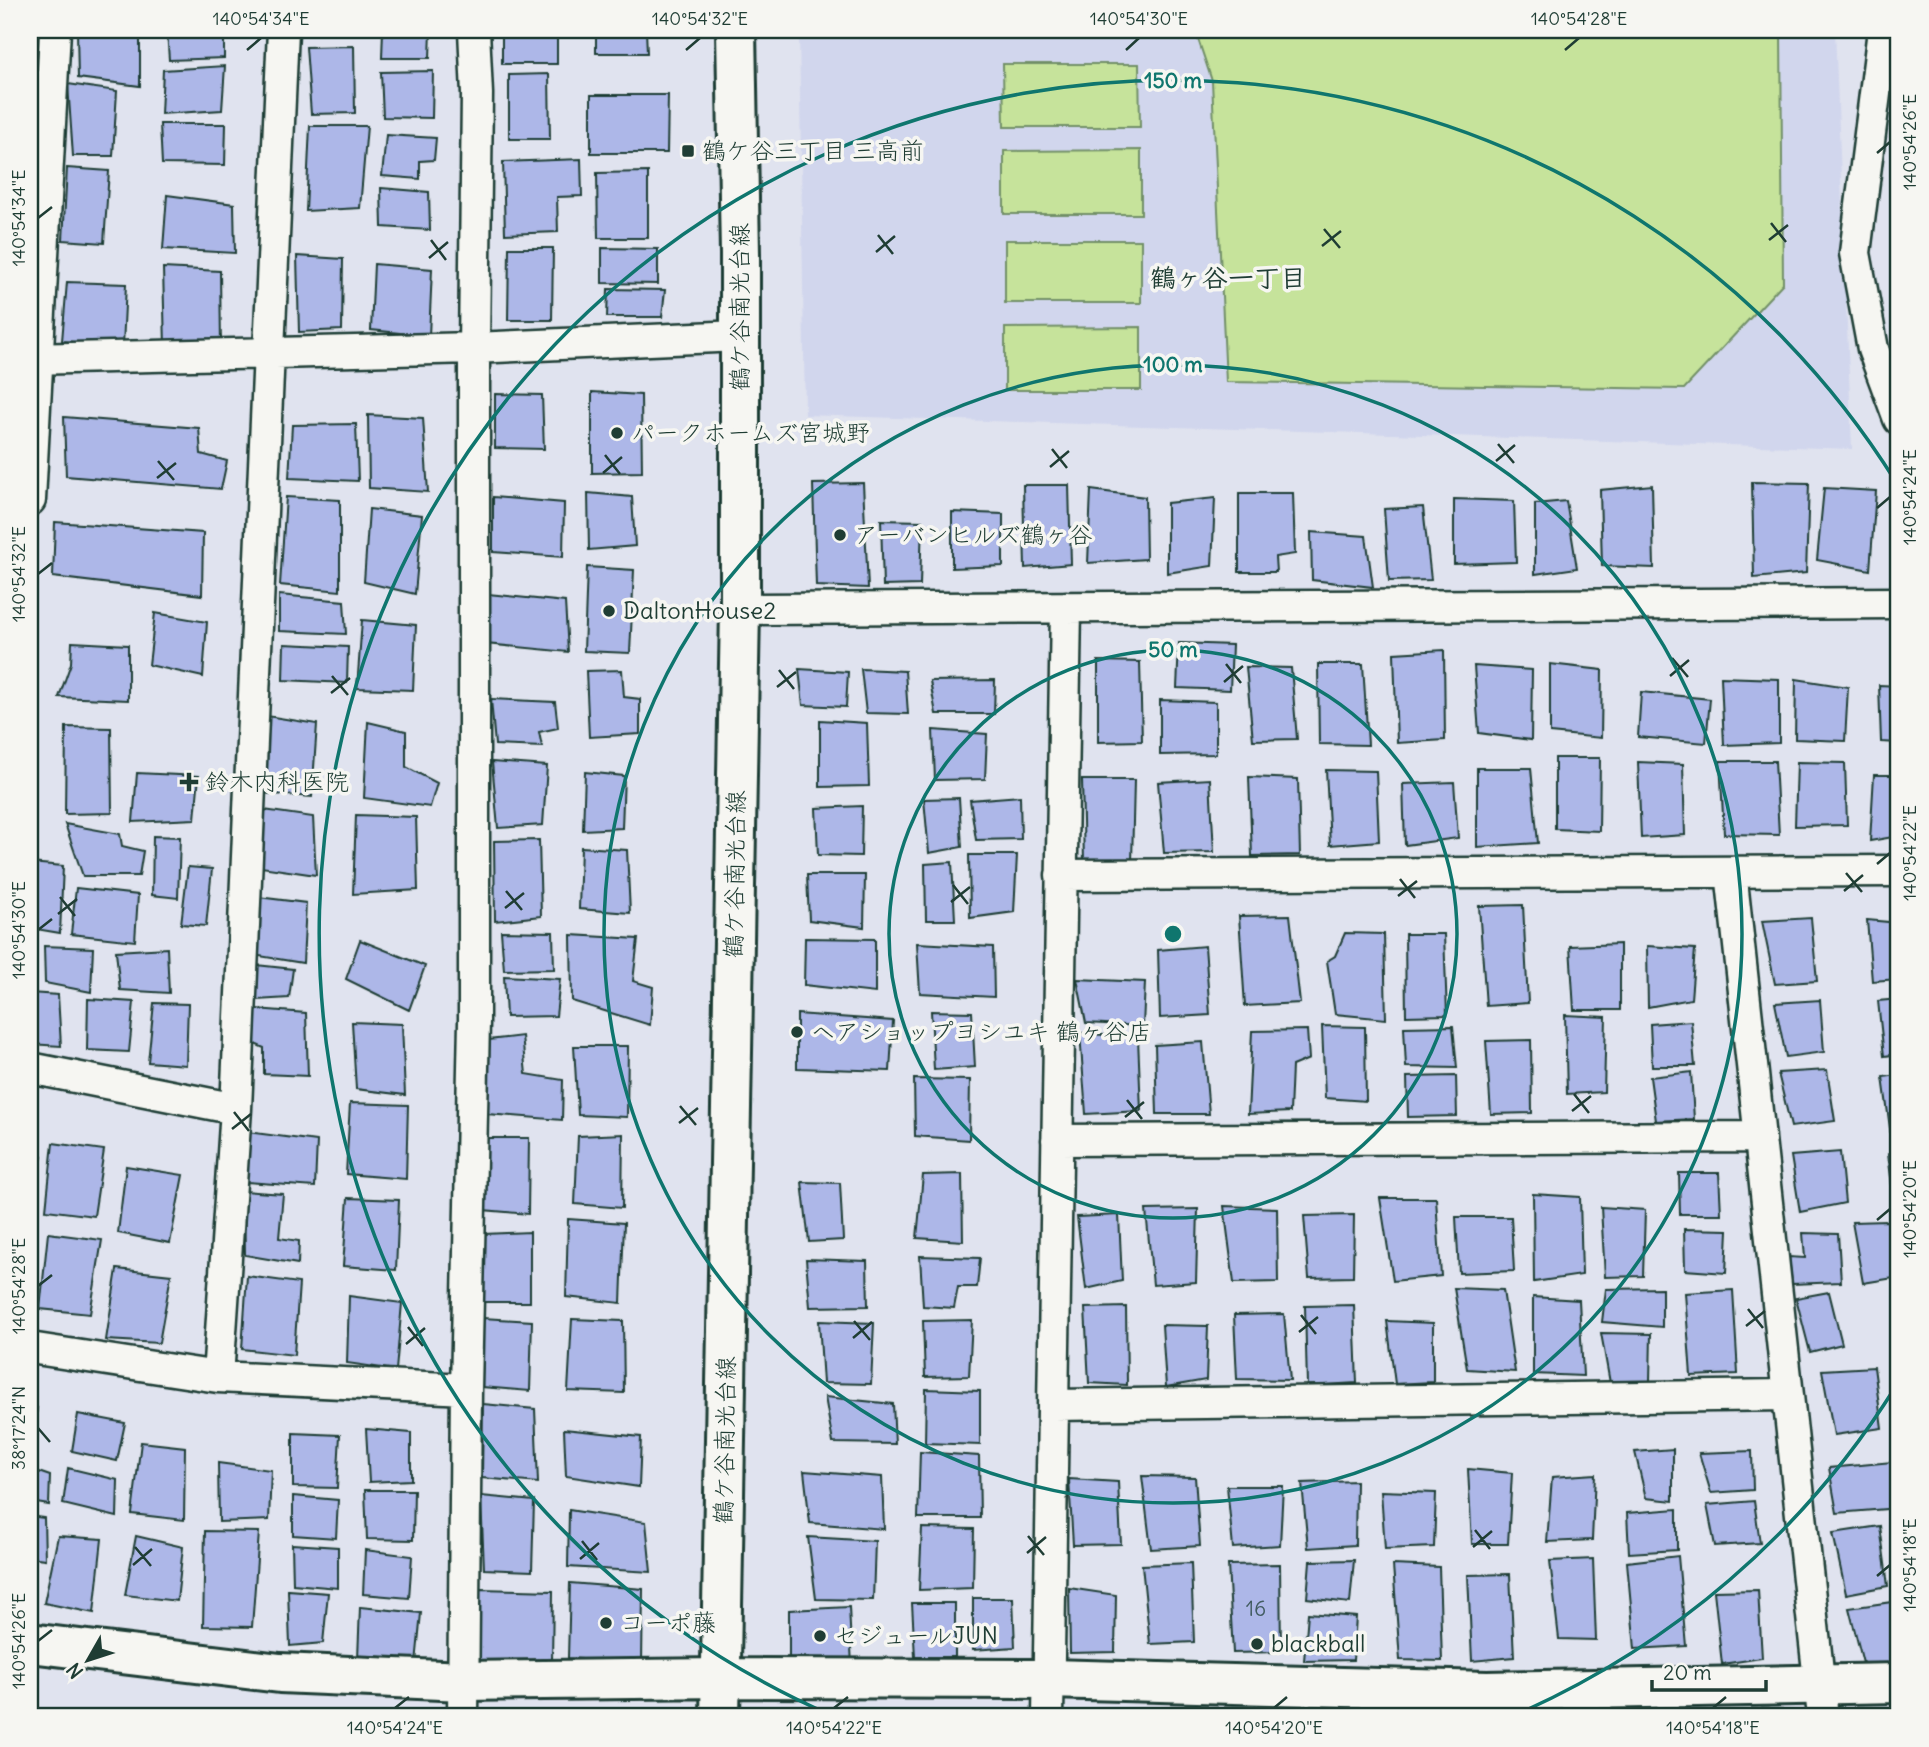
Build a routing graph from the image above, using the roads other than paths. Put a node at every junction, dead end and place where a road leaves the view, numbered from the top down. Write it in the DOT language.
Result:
graph roads {
  1 [pos="55,30"];
  2 [pos="283,30"];
  3 [pos="474,30"];
  4 [pos="736,30"];
  5 [pos="1883,30"];
  6 [pos="740,336"];
  7 [pos="474,348"];
  8 [pos="269,353"];
  9 [pos="34,359"];
  10 [pos="1899,419"];
  11 [pos="30,500"];
  12 [pos="1899,603"];
  13 [pos="1066,607"];
  14 [pos="740,609"];
  15 [pos="1899,871"];
  16 [pos="1731,872"];
  17 [pos="1062,875"];
  18 [pos="30,1068"];
  19 [pos="236,1109"];
  20 [pos="1760,1137"];
  21 [pos="1057,1140"];
  22 [pos="30,1348"];
  23 [pos="218,1377"];
  24 [pos="466,1389"];
  25 [pos="1788,1395"];
  26 [pos="1053,1405"];
  27 [pos="30,1643"];
  28 [pos="721,1678"];
  29 [pos="1049,1679"];
  30 [pos="1899,1683"];
  31 [pos="463,1699"];
  32 [pos="1821,1700"];
  33 [pos="1488,1704"];
  34 [pos="720,1717"];
  35 [pos="1048,1717"];
  1 -- 9 [label="street"];
  2 -- 8 [label="street"];
  3 -- 7 [label="street"];
  4 -- 6 [label="street, 鶴ケ谷南光台線"];
  5 -- 10 [label="street"];
  6 -- 7 [label="street"];
  6 -- 14 [label="street, 鶴ケ谷南光台線"];
  7 -- 8 [label="street"];
  7 -- 24 [label="street"];
  8 -- 9 [label="street"];
  8 -- 19 [label="street"];
  9 -- 11 [label="street"];
  12 -- 13 [label="street"];
  13 -- 14 [label="street"];
  13 -- 17 [label="street"];
  14 -- 28 [label="street, 鶴ケ谷南光台線"];
  15 -- 16 [label="street"];
  16 -- 17 [label="street"];
  16 -- 20 [label="street"];
  17 -- 21 [label="street"];
  18 -- 19 [label="street"];
  19 -- 23 [label="street"];
  20 -- 21 [label="street"];
  20 -- 25 [label="street"];
  21 -- 26 [label="street"];
  22 -- 23 [label="street"];
  23 -- 24 [label="street"];
  24 -- 31 [label="street"];
  25 -- 26 [label="street"];
  25 -- 32 [label="street"];
  26 -- 29 [label="street"];
  27 -- 31 [label="street"];
  28 -- 29 [label="street"];
  28 -- 31 [label="street"];
  28 -- 34 [label="street, 鶴ケ谷南光台線"];
  29 -- 33 [label="street"];
  29 -- 35 [label="street"];
  30 -- 32 [label="street"];
  32 -- 33 [label="street"];
}
